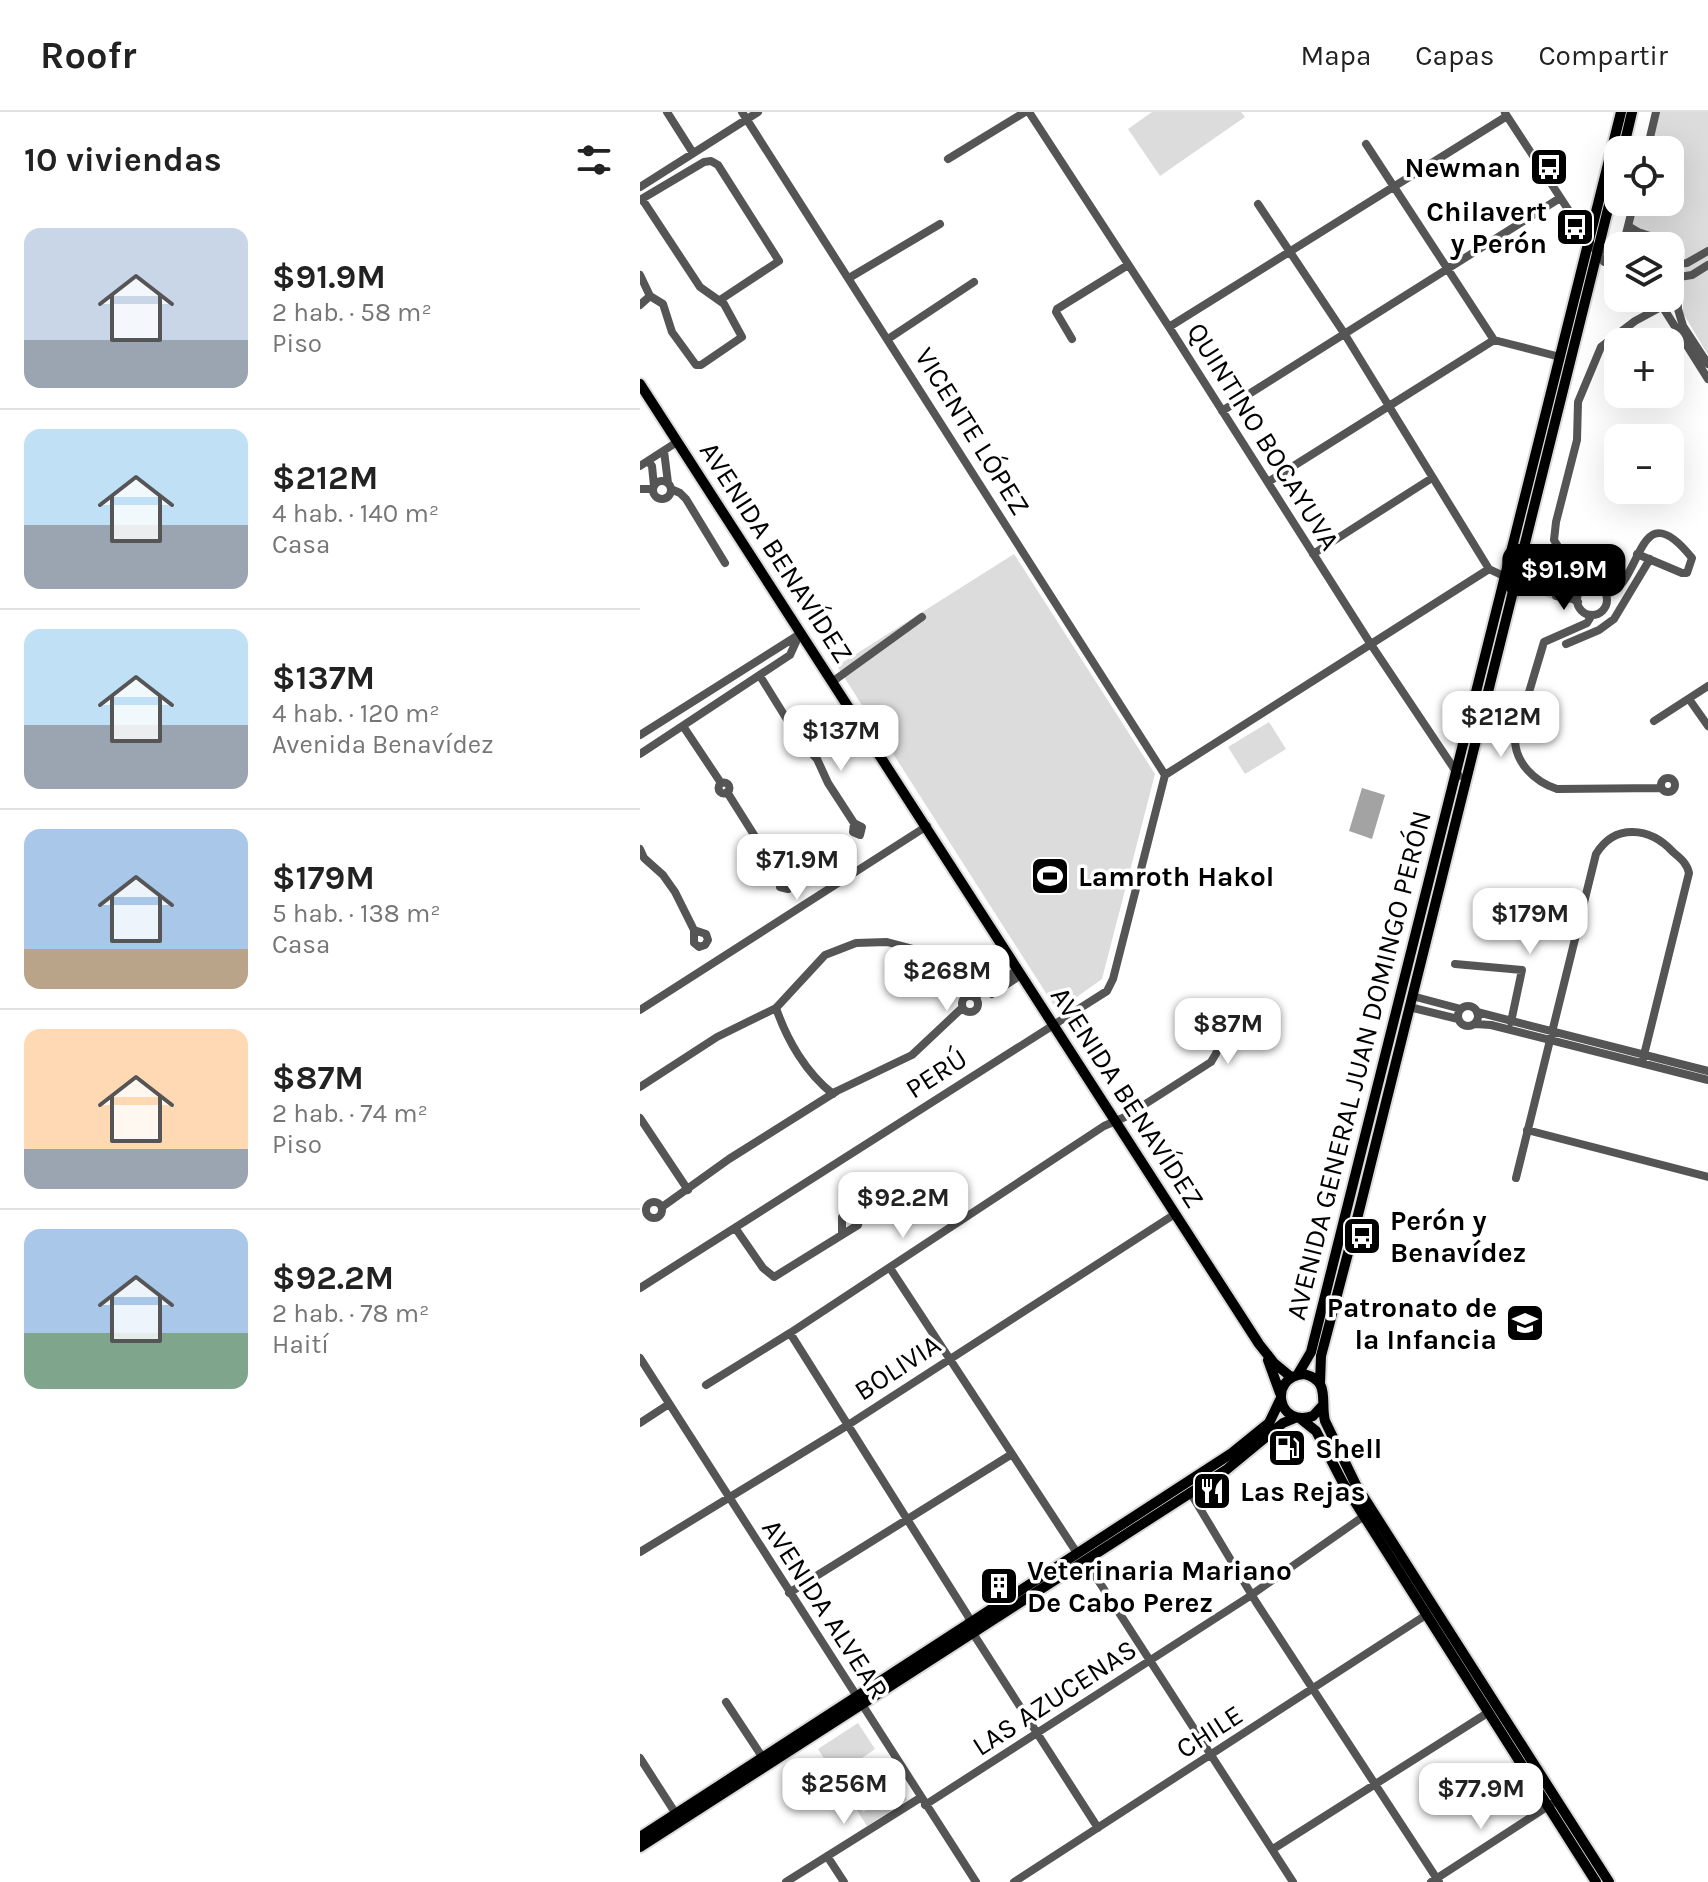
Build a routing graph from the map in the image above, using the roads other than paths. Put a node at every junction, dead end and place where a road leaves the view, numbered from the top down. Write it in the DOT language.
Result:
graph roads {
  1 [pos="667,112"];
  2 [pos="758,112"];
  3 [pos="1027,112"];
  4 [pos="1621,112"];
  5 [pos="1632,112"];
  6 [pos="1656,112"];
  7 [pos="1506,114"];
  8 [pos="745,115"];
  9 [pos="1626,136"];
  10 [pos="1650,136"];
  11 [pos="1366,144"];
  12 [pos="693,153"];
  13 [pos="948,159"];
  14 [pos="640,187"];
  15 [pos="1394,187"];
  16 [pos="1560,198"];
  17 [pos="641,199"];
  18 [pos="1258,204"];
  19 [pos="1604,213"];
  20 [pos="1630,216"];
  21 [pos="940,224"];
  22 [pos="1628,226"];
  23 [pos="1626,232"];
  24 [pos="1638,232"];
  25 [pos="1593,247"];
  26 [pos="1604,250"];
  27 [pos="1290,251"];
  28 [pos="1708,251"];
  29 [pos="1604,262"];
  30 [pos="1684,263"];
  31 [pos="1128,265"];
  32 [pos="1708,265"];
  33 [pos="1448,269"];
  34 [pos="640,275"];
  35 [pos="1684,277"];
  36 [pos="849,278"];
  37 [pos="974,282"];
  38 [pos="650,296"];
  39 [pos="720,300"];
  40 [pos="640,305"];
  41 [pos="1645,312"];
  42 [pos="1664,312"];
  43 [pos="1680,312"];
  44 [pos="1169,327"];
  45 [pos="1344,333"];
  46 [pos="888,339"];
  47 [pos="1072,339"];
  48 [pos="1494,340"];
  49 [pos="1560,357"];
  50 [pos="1708,364"];
  51 [pos="1708,379"];
  52 [pos="640,384"];
  53 [pos="1388,406"];
  54 [pos="1222,411"];
  55 [pos="677,442"];
  56 [pos="664,451"];
  57 [pos="644,464"];
  58 [pos="1432,478"];
  59 [pos="1268,482"];
  60 [pos="670,487"];
  61 [pos="653,488"];
  62 [pos="640,489"];
  63 [pos="1313,554"];
  64 [pos="1637,554"];
  65 [pos="1650,559"];
  66 [pos="725,563"];
  67 [pos="1489,569"];
  68 [pos="1510,578"];
  69 [pos="1559,585"];
  70 [pos="1596,585"];
  71 [pos="1583,589"];
  72 [pos="1606,594"];
  73 [pos="1556,596"];
  74 [pos="1578,602"];
  75 [pos="1605,608"];
  76 [pos="1592,615"];
  77 [pos="922,617"];
  78 [pos="1614,619"];
  79 [pos="800,633"];
  80 [pos="1370,643"];
  81 [pos="1566,644"];
  82 [pos="760,676"];
  83 [pos="832,682"];
  84 [pos="1708,686"];
  85 [pos="1689,699"];
  86 [pos="1654,721"];
  87 [pos="683,726"];
  88 [pos="1708,726"];
  89 [pos="640,735"];
  90 [pos="640,754"];
  91 [pos="1455,774"];
  92 [pos="1165,775"];
  93 [pos="1465,780"];
  94 [pos="1661,788"];
  95 [pos="854,823"];
  96 [pos="927,826"];
  97 [pos="640,849"];
  98 [pos="780,876"];
  99 [pos="694,930"];
  100 [pos="1455,964"];
  101 [pos="1020,973"];
  102 [pos="972,999"];
  103 [pos="1410,1001"];
  104 [pos="776,1008"];
  105 [pos="962,1008"];
  106 [pos="1461,1009"];
  107 [pos="640,1010"];
  108 [pos="1477,1012"];
  109 [pos="1458,1019"];
  110 [pos="1511,1022"];
  111 [pos="1053,1024"];
  112 [pos="1475,1024"];
  113 [pos="1550,1036"];
  114 [pos="1218,1049"];
  115 [pos="1643,1059"];
  116 [pos="1708,1071"];
  117 [pos="1708,1080"];
  118 [pos="640,1087"];
  119 [pos="833,1094"];
  120 [pos="640,1118"];
  121 [pos="1114,1121"];
  122 [pos="1527,1130"];
  123 [pos="1708,1177"];
  124 [pos="1516,1178"];
  125 [pos="688,1190"];
  126 [pos="1175,1214"];
  127 [pos="643,1215"];
  128 [pos="736,1229"];
  129 [pos="842,1234"];
  130 [pos="890,1268"];
  131 [pos="640,1288"];
  132 [pos="790,1333"];
  133 [pos="1263,1351"];
  134 [pos="640,1358"];
  135 [pos="950,1358"];
  136 [pos="1294,1376"];
  137 [pos="1320,1383"];
  138 [pos="706,1385"];
  139 [pos="1280,1397"];
  140 [pos="669,1404"];
  141 [pos="1323,1405"];
  142 [pos="1297,1418"];
  143 [pos="640,1423"];
  144 [pos="848,1425"];
  145 [pos="1012,1454"];
  146 [pos="1190,1492"];
  147 [pos="729,1497"];
  148 [pos="1364,1516"];
  149 [pos="906,1519"];
  150 [pos="640,1552"];
  151 [pos="1081,1557"];
  152 [pos="789,1593"];
  153 [pos="1252,1594"];
  154 [pos="1426,1615"];
  155 [pos="971,1627"];
  156 [pos="1149,1661"];
  157 [pos="1314,1690"];
  158 [pos="859,1701"];
  159 [pos="726,1702"];
  160 [pos="1489,1712"];
  161 [pos="1038,1733"];
  162 [pos="1212,1756"];
  163 [pos="640,1758"];
  164 [pos="763,1758"];
  165 [pos="1376,1784"];
  166 [pos="923,1802"];
  167 [pos="1552,1804"];
  168 [pos="676,1814"];
  169 [pos="1098,1828"];
  170 [pos="640,1837"];
  171 [pos="640,1847"];
  172 [pos="1273,1849"];
  173 [pos="827,1856"];
  174 [pos="1435,1881"];
  175 [pos="786,1882"];
  176 [pos="844,1882"];
  177 [pos="976,1882"];
  178 [pos="1014,1882"];
  179 [pos="1293,1882"];
  180 [pos="1596,1882"];
  181 [pos="1609,1882"];
  1 -- 12 [label="street"];
  2 -- 8 [label="street"];
  3 -- 13 [label="street"];
  3 -- 31 [label="street, QUINTINO BOCAYUVA"];
  4 -- 25 [label="main road, AVENIDA GENERAL JUAN DOMINGO PERÓN"];
  5 -- 9 [label="main road"];
  6 -- 10 [label="street"];
  7 -- 15 [label="street"];
  7 -- 16 [label="street"];
  8 -- 12 [label="street"];
  8 -- 36 [label="street, VICENTE LÓPEZ"];
  11 -- 15 [label="street"];
  12 -- 14 [label="street"];
  15 -- 27 [label="street"];
  15 -- 33 [label="street"];
  16 -- 25 [label="street"];
  16 -- 33 [label="street"];
  17 -- 39 [label="street"];
  17 -- 39 [label="street"];
  18 -- 27 [label="street"];
  19 -- 25 [label="main road, AVENIDA GENERAL JUAN DOMINGO PERÓN"];
  20 -- 22 [label="street"];
  21 -- 36 [label="street"];
  22 -- 23 [label="street"];
  22 -- 24 [label="street"];
  25 -- 26 [label="street"];
  25 -- 29 [label="street"];
  25 -- 49 [label="main road, AVENIDA GENERAL JUAN DOMINGO PERÓN"];
  25 -- 68 [label="main road, AVENIDA GENERAL JUAN DOMINGO PERÓN"];
  27 -- 44 [label="street"];
  27 -- 45 [label="street"];
  28 -- 30 [label="street"];
  31 -- 44 [label="street, QUINTINO BOCAYUVA"];
  31 -- 47 [label="street"];
  32 -- 35 [label="street"];
  33 -- 45 [label="street"];
  33 -- 48 [label="street"];
  34 -- 38 [label="street"];
  36 -- 46 [label="street, VICENTE LÓPEZ"];
  37 -- 46 [label="street"];
  38 -- 39 [label="street"];
  38 -- 40 [label="street"];
  41 -- 70 [label="street"];
  42 -- 51 [label="street"];
  43 -- 50 [label="street"];
  44 -- 54 [label="street, QUINTINO BOCAYUVA"];
  45 -- 53 [label="street"];
  45 -- 54 [label="street"];
  46 -- 92 [label="street, VICENTE LÓPEZ"];
  48 -- 49 [label="street"];
  48 -- 53 [label="street"];
  49 -- 68 [label="main road, AVENIDA GENERAL JUAN DOMINGO PERÓN"];
  52 -- 55 [label="main road, AVENIDA BENAVÍDEZ"];
  53 -- 58 [label="street"];
  53 -- 59 [label="street"];
  54 -- 59 [label="street, QUINTINO BOCAYUVA"];
  55 -- 56 [label="street"];
  55 -- 79 [label="main road, AVENIDA BENAVÍDEZ"];
  56 -- 57 [label="street"];
  56 -- 60 [label="street"];
  57 -- 61 [label="street"];
  58 -- 63 [label="street"];
  58 -- 67 [label="street"];
  59 -- 63 [label="street, QUINTINO BOCAYUVA"];
  60 -- 61 [label="street"];
  60 -- 61 [label="street"];
  60 -- 66 [label="street"];
  61 -- 62 [label="street"];
  63 -- 80 [label="street, QUINTINO BOCAYUVA"];
  64 -- 65 [label="street"];
  64 -- 65 [label="street"];
  64 -- 72 [label="street"];
  65 -- 78 [label="street"];
  67 -- 68 [label="street"];
  67 -- 80 [label="street"];
  68 -- 91 [label="main road, AVENIDA GENERAL JUAN DOMINGO PERÓN"];
  68 -- 93 [label="main road, AVENIDA GENERAL JUAN DOMINGO PERÓN"];
  69 -- 71 [label="street"];
  70 -- 71 [label="street"];
  70 -- 72 [label="street"];
  71 -- 74 [label="street"];
  72 -- 75 [label="street"];
  73 -- 74 [label="street"];
  74 -- 76 [label="street"];
  75 -- 76 [label="street"];
  75 -- 78 [label="street"];
  76 -- 94 [label="street"];
  77 -- 83 [label="street"];
  78 -- 81 [label="street"];
  79 -- 82 [label="street"];
  79 -- 83 [label="main road, AVENIDA BENAVÍDEZ"];
  79 -- 89 [label="street"];
  80 -- 91 [label="street, QUINTINO BOCAYUVA"];
  80 -- 92 [label="street"];
  82 -- 87 [label="street"];
  82 -- 95 [label="street"];
  83 -- 96 [label="main road, AVENIDA BENAVÍDEZ"];
  84 -- 85 [label="street"];
  85 -- 86 [label="street"];
  85 -- 88 [label="street"];
  87 -- 90 [label="street"];
  87 -- 98 [label="street"];
  91 -- 93 [label="street, QUINTINO BOCAYUVA"];
  91 -- 136 [label="main road, AVENIDA GENERAL JUAN DOMINGO PERÓN"];
  92 -- 111 [label="street, PERÚ"];
  93 -- 103 [label="main road, AVENIDA GENERAL JUAN DOMINGO PERÓN"];
  96 -- 101 [label="main road, AVENIDA BENAVÍDEZ"];
  96 -- 107 [label="street"];
  97 -- 99 [label="street"];
  100 -- 110 [label="street"];
  101 -- 102 [label="street"];
  101 -- 111 [label="main road, AVENIDA BENAVÍDEZ"];
  102 -- 104 [label="street"];
  102 -- 105 [label="street"];
  102 -- 105 [label="street"];
  103 -- 106 [label="street"];
  103 -- 109 [label="street"];
  103 -- 137 [label="main road, AVENIDA GENERAL JUAN DOMINGO PERÓN"];
  104 -- 118 [label="street"];
  104 -- 119 [label="street"];
  105 -- 119 [label="street"];
  106 -- 108 [label="street"];
  106 -- 109 [label="street"];
  108 -- 110 [label="street"];
  108 -- 112 [label="street"];
  109 -- 112 [label="street"];
  110 -- 113 [label="street"];
  111 -- 121 [label="main road, AVENIDA BENAVÍDEZ"];
  111 -- 128 [label="street, PERÚ"];
  112 -- 113 [label="street"];
  113 -- 115 [label="street"];
  113 -- 115 [label="street"];
  113 -- 122 [label="street"];
  114 -- 121 [label="street"];
  115 -- 116 [label="street"];
  115 -- 117 [label="street"];
  119 -- 125 [label="street"];
  120 -- 125 [label="street"];
  121 -- 126 [label="main road, AVENIDA BENAVÍDEZ"];
  121 -- 130 [label="street"];
  122 -- 123 [label="street"];
  122 -- 124 [label="street"];
  125 -- 127 [label="street"];
  126 -- 133 [label="main road, AVENIDA BENAVÍDEZ"];
  126 -- 135 [label="street, BOLIVIA"];
  128 -- 129 [label="street"];
  128 -- 131 [label="street, PERÚ"];
  130 -- 132 [label="street"];
  130 -- 135 [label="street"];
  132 -- 138 [label="street"];
  132 -- 144 [label="street"];
  133 -- 136 [label="main road, AVENIDA BENAVÍDEZ"];
  133 -- 139 [label="main road, AVENIDA BENAVÍDEZ"];
  134 -- 140 [label="street, AVENIDA ALVEAR"];
  135 -- 144 [label="street, BOLIVIA"];
  135 -- 145 [label="street"];
  136 -- 137 [label="main road"];
  136 -- 139 [label="main road"];
  137 -- 141 [label="main road"];
  139 -- 142 [label="main road"];
  139 -- 151 [label="main road"];
  140 -- 143 [label="street"];
  140 -- 147 [label="street, AVENIDA ALVEAR"];
  141 -- 142 [label="main road"];
  141 -- 167 [label="main road"];
  142 -- 146 [label="main road"];
  142 -- 148 [label="main road"];
  144 -- 147 [label="street, BOLIVIA"];
  144 -- 149 [label="street"];
  145 -- 149 [label="street"];
  145 -- 151 [label="street"];
  146 -- 151 [label="main road"];
  146 -- 153 [label="street"];
  147 -- 150 [label="street, BOLIVIA"];
  147 -- 152 [label="street, AVENIDA ALVEAR"];
  148 -- 153 [label="street, LAS AZUCENAS"];
  148 -- 154 [label="main road"];
  149 -- 152 [label="street"];
  149 -- 155 [label="street"];
  151 -- 155 [label="main road"];
  151 -- 156 [label="street"];
  152 -- 158 [label="street, AVENIDA ALVEAR"];
  153 -- 156 [label="street, LAS AZUCENAS"];
  153 -- 157 [label="street"];
  154 -- 157 [label="street, CHILE"];
  154 -- 160 [label="main road"];
  155 -- 158 [label="main road"];
  155 -- 161 [label="street"];
  156 -- 161 [label="street, LAS AZUCENAS"];
  156 -- 162 [label="street"];
  157 -- 162 [label="street, CHILE"];
  157 -- 165 [label="street"];
  158 -- 164 [label="main road"];
  158 -- 166 [label="street, AVENIDA ALVEAR"];
  158 -- 171 [label="main road"];
  159 -- 164 [label="street"];
  160 -- 165 [label="street"];
  160 -- 167 [label="main road"];
  161 -- 166 [label="street, LAS AZUCENAS"];
  161 -- 169 [label="street"];
  162 -- 169 [label="street, CHILE"];
  162 -- 172 [label="street"];
  163 -- 168 [label="street"];
  164 -- 168 [label="main road"];
  165 -- 172 [label="street"];
  165 -- 174 [label="street"];
  166 -- 173 [label="street, LAS AZUCENAS"];
  166 -- 177 [label="street, AVENIDA ALVEAR"];
  167 -- 174 [label="street"];
  167 -- 180 [label="main road"];
  167 -- 181 [label="main road"];
  168 -- 170 [label="main road"];
  169 -- 178 [label="street, CHILE"];
  172 -- 179 [label="street"];
  173 -- 175 [label="street, LAS AZUCENAS"];
  173 -- 176 [label="street"];
}
